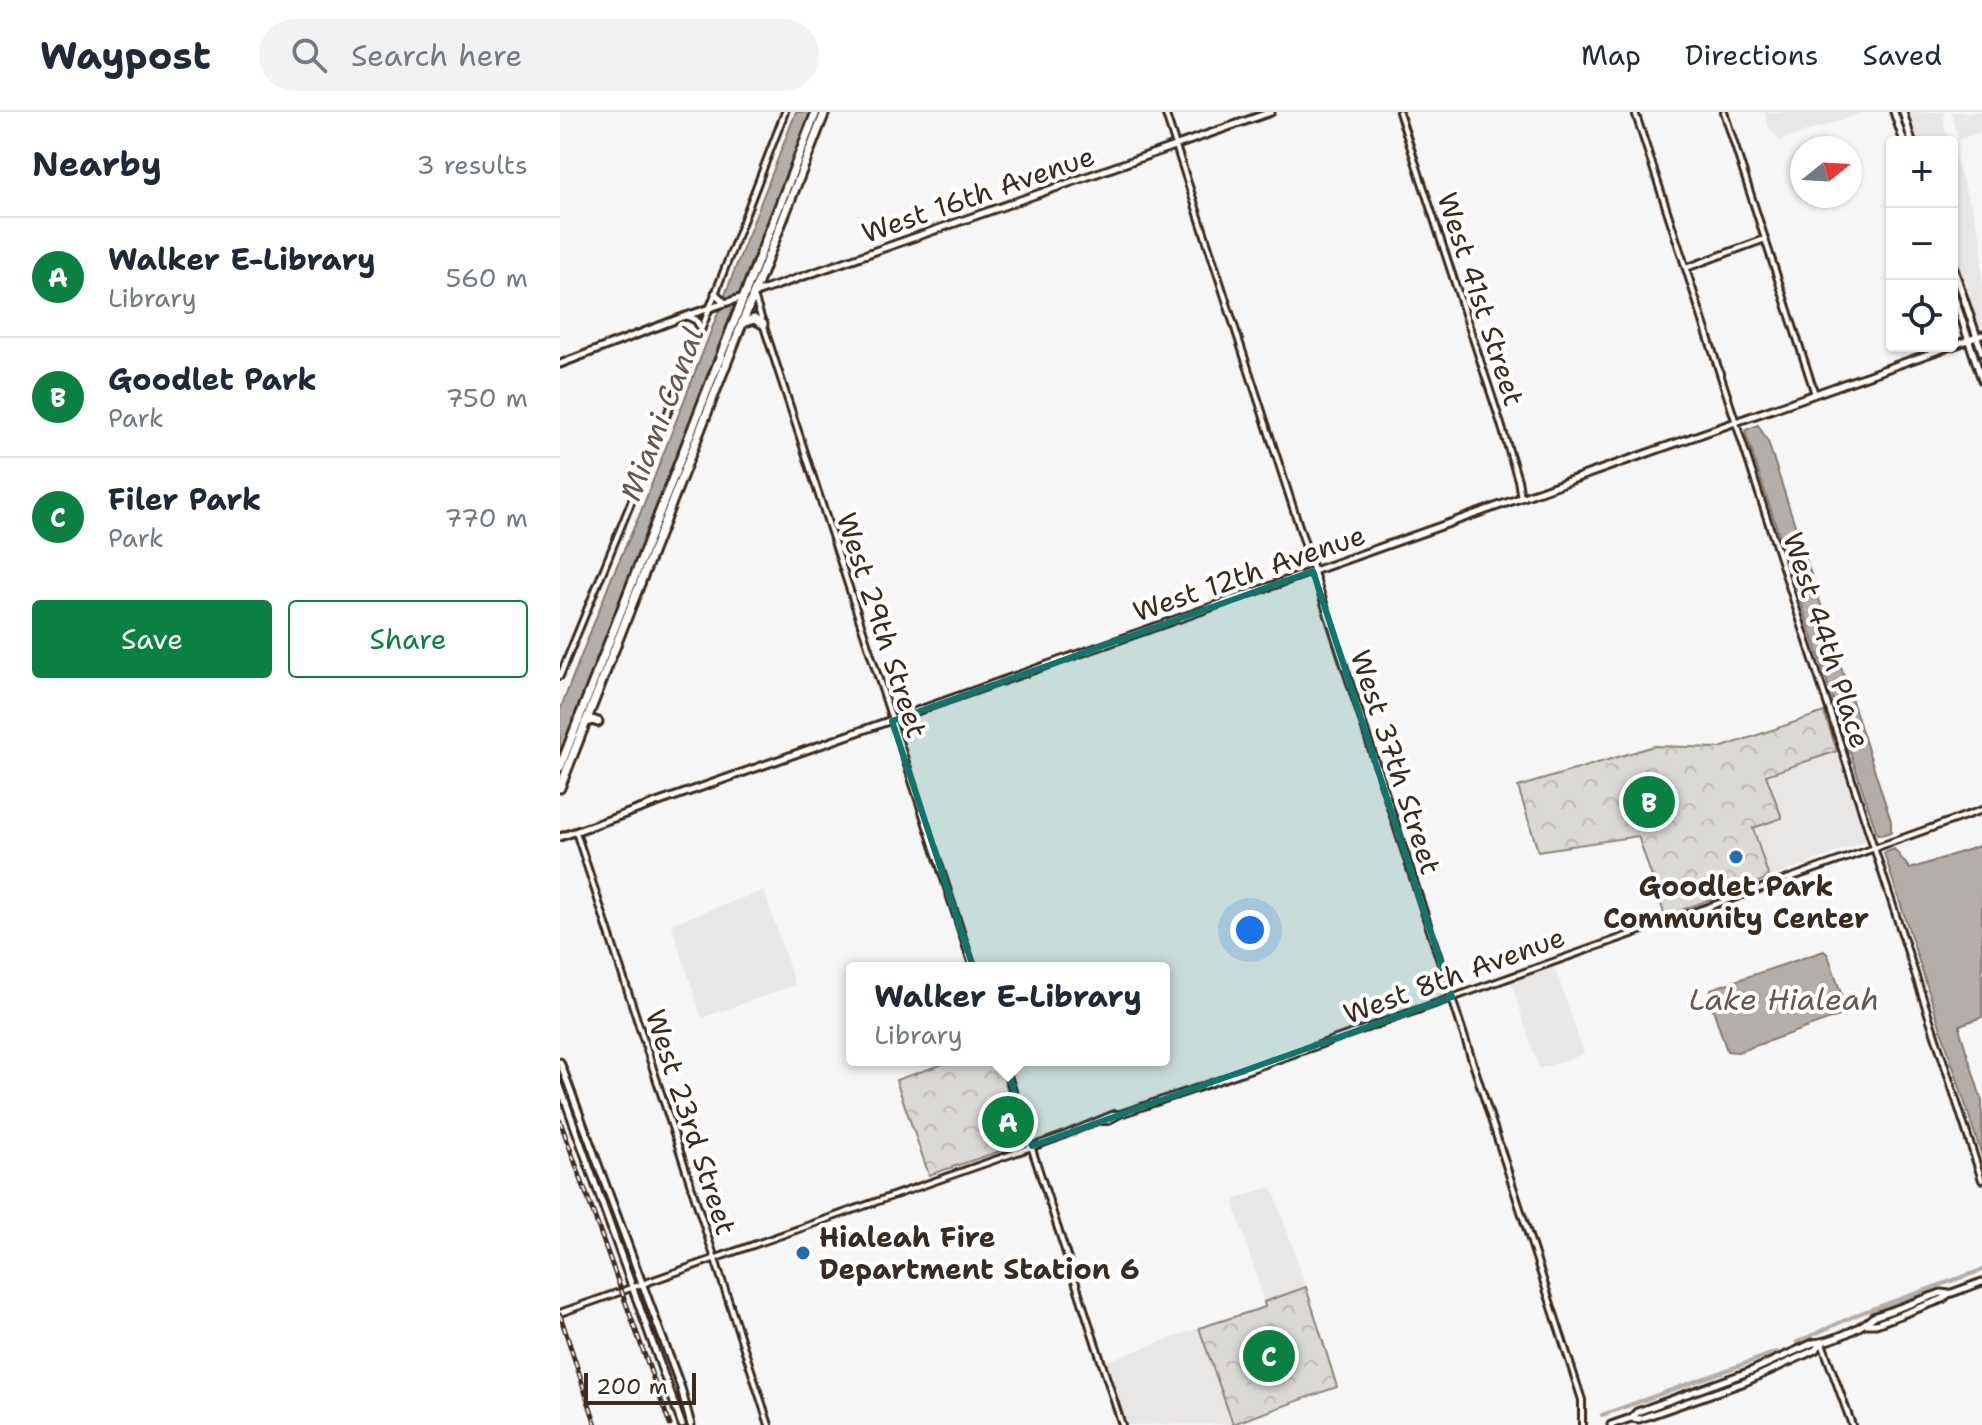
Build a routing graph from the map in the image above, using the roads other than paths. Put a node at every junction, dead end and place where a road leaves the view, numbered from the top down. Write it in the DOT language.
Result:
graph roads {
  1 [pos="785,112"];
  2 [pos="816,112"];
  3 [pos="825,112"];
  4 [pos="1165,112"];
  5 [pos="1271,112"];
  6 [pos="1399,112"];
  7 [pos="1635,112"];
  8 [pos="1724,112"];
  9 [pos="1894,112"];
  10 [pos="1903,112"];
  11 [pos="1902,136"];
  12 [pos="1910,136"];
  13 [pos="1176,145"];
  14 [pos="1765,239"];
  15 [pos="1686,268"];
  16 [pos="1958,279"];
  17 [pos="754,294"];
  18 [pos="716,295"];
  19 [pos="741,298"];
  20 [pos="722,304"];
  21 [pos="1958,308"];
  22 [pos="709,309"];
  23 [pos="686,316"];
  24 [pos="742,323"];
  25 [pos="763,324"];
  26 [pos="701,328"];
  27 [pos="1979,336"];
  28 [pos="1969,340"];
  29 [pos="1958,344"];
  30 [pos="1935,352"];
  31 [pos="1982,352"];
  32 [pos="560,364"];
  33 [pos="1982,380"];
  34 [pos="1815,394"];
  35 [pos="1735,422"];
  36 [pos="1521,498"];
  37 [pos="1313,571"];
  38 [pos="560,676"];
  39 [pos="592,686"];
  40 [pos="593,705"];
  41 [pos="892,721"];
  42 [pos="598,722"];
  43 [pos="585,723"];
  44 [pos="560,767"];
  45 [pos="560,788"];
  46 [pos="1982,810"];
  47 [pos="576,832"];
  48 [pos="560,837"];
  49 [pos="1874,848"];
  50 [pos="971,962"];
  51 [pos="1452,997"];
  52 [pos="560,1062"];
  53 [pos="1005,1066"];
  54 [pos="560,1086"];
  55 [pos="1032,1146"];
  56 [pos="1982,1180"];
  57 [pos="714,1258"];
  58 [pos="1982,1282"];
  59 [pos="641,1283"];
  60 [pos="632,1287"];
  61 [pos="560,1313"];
  62 [pos="1822,1343"];
  63 [pos="1668,1401"];
  64 [pos="1664,1410"];
  65 [pos="1631,1418"];
  66 [pos="682,1425"];
  67 [pos="691,1425"];
  68 [pos="769,1425"];
  69 [pos="1122,1425"];
  70 [pos="1582,1425"];
  71 [pos="1611,1425"];
  72 [pos="1852,1425"];
  1 -- 18 [label="street"];
  2 -- 19 [label="highway"];
  3 -- 17 [label="highway"];
  4 -- 13 [label="street, West 37th Street"];
  5 -- 13 [label="main road, West 16th Avenue"];
  6 -- 36 [label="street, West 41st Street"];
  7 -- 15 [label="street, West 44th Place"];
  8 -- 14 [label="street"];
  9 -- 11 [label="main road"];
  10 -- 12 [label="main road"];
  13 -- 17 [label="main road, West 16th Avenue"];
  13 -- 37 [label="street, West 37th Street"];
  14 -- 15 [label="street"];
  14 -- 34 [label="street"];
  15 -- 35 [label="street, West 44th Place"];
  16 -- 27 [label="main road"];
  17 -- 19 [label="main road, West 16th Avenue"];
  17 -- 24 [label="highway"];
  17 -- 25 [label="street, West 29th Street"];
  18 -- 20 [label="main road"];
  18 -- 22 [label="street"];
  19 -- 20 [label="main road, West 16th Avenue"];
  19 -- 39 [label="highway"];
  20 -- 22 [label="main road, West 16th Avenue"];
  21 -- 28 [label="main road"];
  22 -- 23 [label="main road, West 16th Avenue"];
  22 -- 26 [label="street"];
  23 -- 26 [label="main road"];
  23 -- 32 [label="main road, West 16th Avenue"];
  24 -- 25 [label="highway"];
  24 -- 40 [label="highway"];
  25 -- 41 [label="street, West 29th Street"];
  26 -- 38 [label="street"];
  27 -- 28 [label="main road, West 12th Avenue"];
  27 -- 31 [label="main road"];
  28 -- 29 [label="main road, West 12th Avenue"];
  28 -- 33 [label="main road"];
  30 -- 34 [label="main road, West 12th Avenue"];
  34 -- 35 [label="main road, West 12th Avenue"];
  35 -- 36 [label="main road, West 12th Avenue"];
  35 -- 49 [label="street, West 44th Place"];
  36 -- 37 [label="main road, West 12th Avenue"];
  37 -- 41 [label="main road, West 12th Avenue"];
  37 -- 51 [label="street, West 37th Street"];
  39 -- 40 [label="highway"];
  39 -- 44 [label="highway"];
  40 -- 43 [label="highway"];
  41 -- 47 [label="main road, West 12th Avenue"];
  41 -- 50 [label="street, West 29th Street"];
  42 -- 43 [label="highway"];
  43 -- 45 [label="highway"];
  46 -- 49 [label="street, West 8th Avenue"];
  47 -- 48 [label="main road, West 12th Avenue"];
  47 -- 57 [label="street, West 23rd Street"];
  49 -- 51 [label="street, West 8th Avenue"];
  49 -- 56 [label="street, West 44th Place"];
  51 -- 55 [label="street, West 8th Avenue"];
  51 -- 70 [label="street, West 37th Street"];
  52 -- 59 [label="main road"];
  53 -- 55 [label="street"];
  54 -- 60 [label="main road"];
  55 -- 57 [label="street, West 8th Avenue"];
  55 -- 69 [label="street"];
  57 -- 59 [label="street, West 8th Avenue"];
  57 -- 68 [label="street, West 23rd Street"];
  58 -- 62 [label="main road"];
  59 -- 60 [label="street, West 8th Avenue"];
  59 -- 67 [label="main road"];
  60 -- 61 [label="street, West 8th Avenue"];
  60 -- 66 [label="main road"];
  62 -- 63 [label="main road"];
  62 -- 64 [label="main road"];
  62 -- 72 [label="street"];
  63 -- 64 [label="main road"];
  63 -- 65 [label="main road"];
  64 -- 65 [label="main road"];
  65 -- 71 [label="main road"];
}
